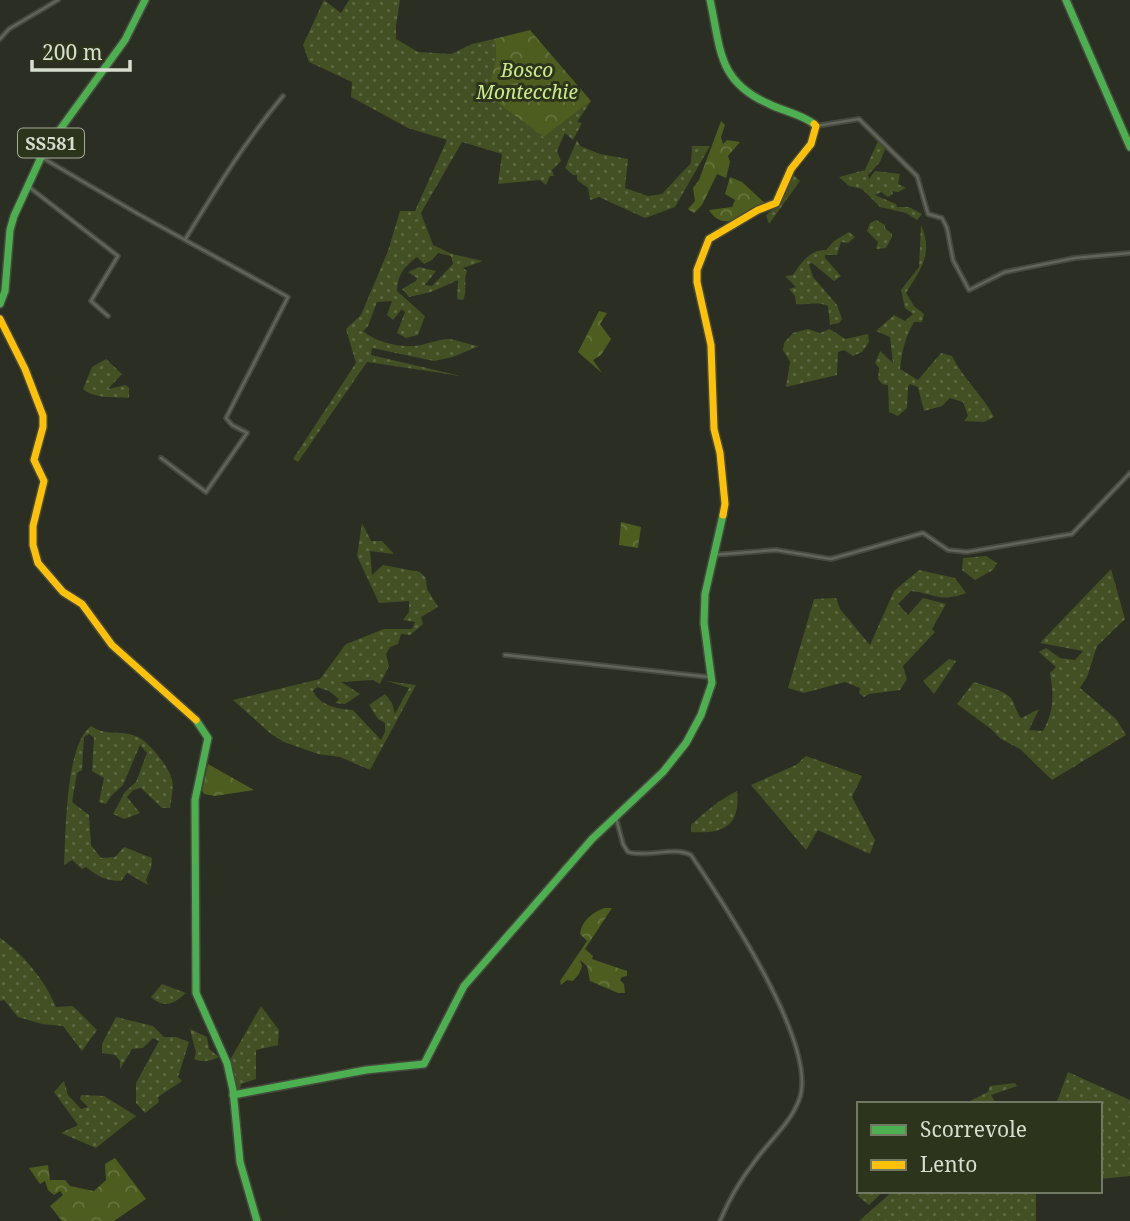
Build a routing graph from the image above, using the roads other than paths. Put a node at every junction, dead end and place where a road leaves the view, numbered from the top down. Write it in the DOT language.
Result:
graph roads {
  1 [pos="58,0"];
  2 [pos="145,0"];
  3 [pos="710,0"];
  4 [pos="1066,0"];
  5 [pos="0,39"];
  6 [pos="283,96"];
  7 [pos="816,126"];
  8 [pos="1130,147"];
  9 [pos="41,157"];
  10 [pos="29,187"];
  11 [pos="185,239"];
  12 [pos="1130,253"];
  13 [pos="0,304"];
  14 [pos="108,316"];
  15 [pos="0,319"];
  16 [pos="161,458"];
  17 [pos="1130,473"];
  18 [pos="712,555"];
  19 [pos="505,656"];
  20 [pos="712,677"];
  21 [pos="616,814"];
  22 [pos="233,1095"];
  23 [pos="257,1221"];
  24 [pos="720,1221"];
  1 -- 5 [label="street"];
  2 -- 9 [label="street, SS581"];
  3 -- 7 [label="street"];
  4 -- 8 [label="street"];
  6 -- 11 [label="street"];
  7 -- 12 [label="street"];
  7 -- 18 [label="street"];
  9 -- 10 [label="street, SS581"];
  9 -- 11 [label="street"];
  10 -- 13 [label="street, SS581"];
  10 -- 14 [label="street"];
  11 -- 16 [label="street"];
  15 -- 22 [label="street"];
  17 -- 18 [label="street"];
  18 -- 20 [label="street"];
  19 -- 20 [label="street"];
  20 -- 21 [label="street"];
  21 -- 22 [label="street"];
  21 -- 24 [label="street"];
  22 -- 23 [label="street"];
}
